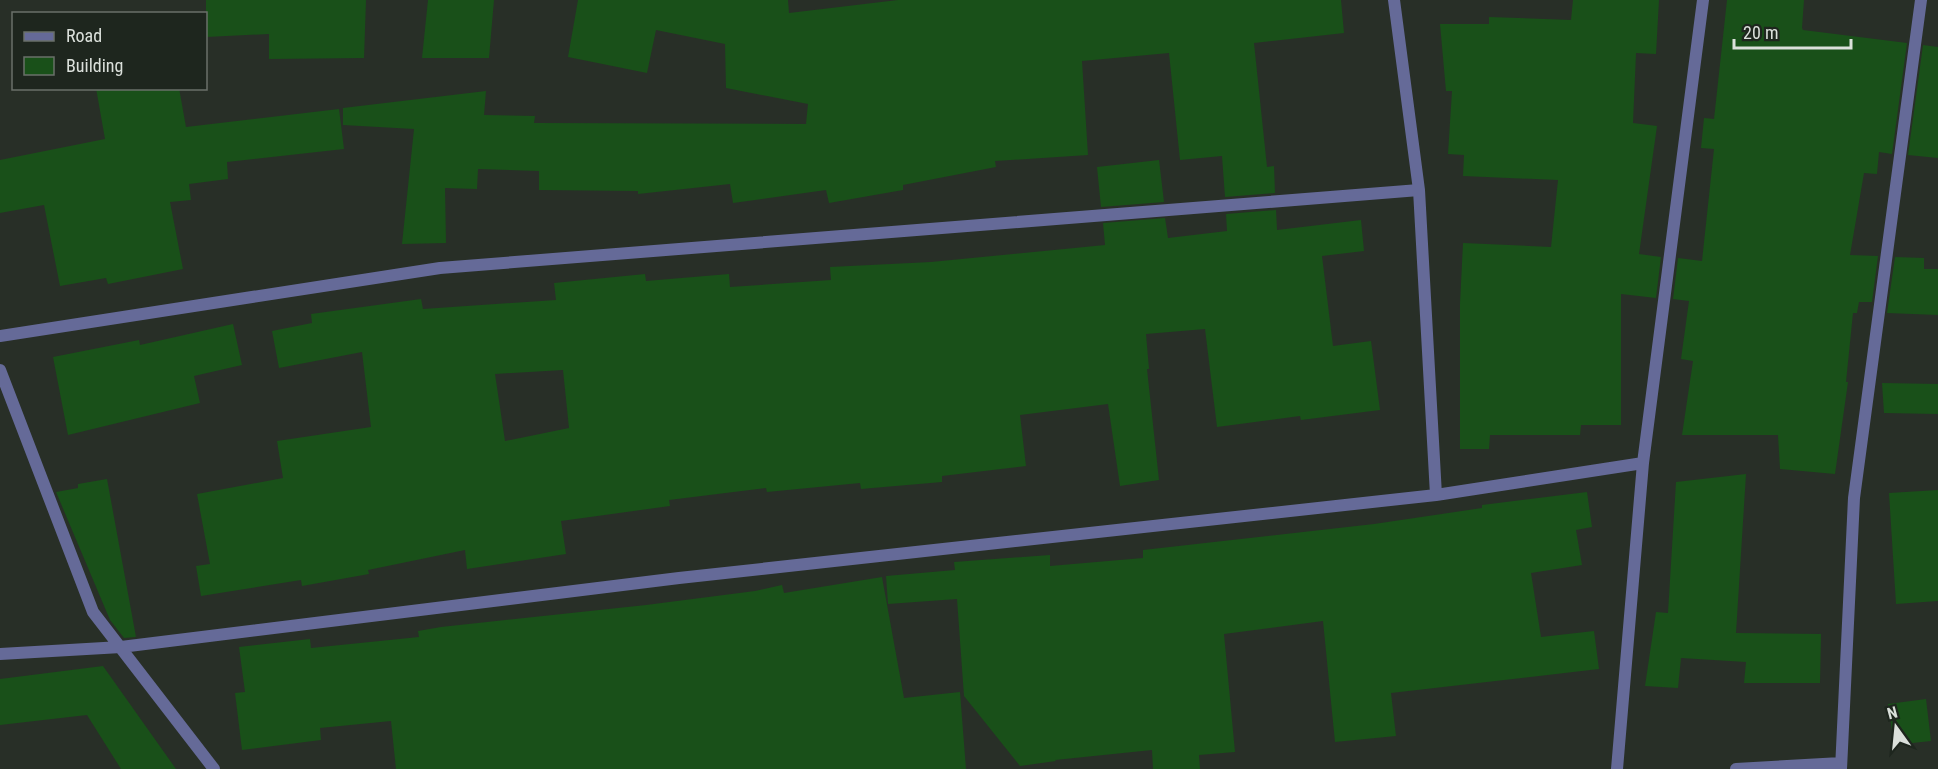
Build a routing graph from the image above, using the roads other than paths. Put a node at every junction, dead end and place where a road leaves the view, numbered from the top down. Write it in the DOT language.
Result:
graph roads {
  1 [pos="1394,0"];
  2 [pos="1703,0"];
  3 [pos="1920,0"];
  4 [pos="1419,190"];
  5 [pos="0,336"];
  6 [pos="0,370"];
  7 [pos="1643,463"];
  8 [pos="1436,495"];
  9 [pos="121,647"];
  10 [pos="0,654"];
  11 [pos="1841,766"];
  12 [pos="214,769"];
  13 [pos="1617,769"];
  14 [pos="1736,769"];
  1 -- 4 [label="street"];
  2 -- 7 [label="street"];
  3 -- 11 [label="street"];
  4 -- 5 [label="street"];
  4 -- 8 [label="street"];
  6 -- 9 [label="street"];
  7 -- 8 [label="street"];
  7 -- 13 [label="street"];
  8 -- 9 [label="street"];
  9 -- 10 [label="street"];
  9 -- 12 [label="street"];
  11 -- 14 [label="street"];
}
